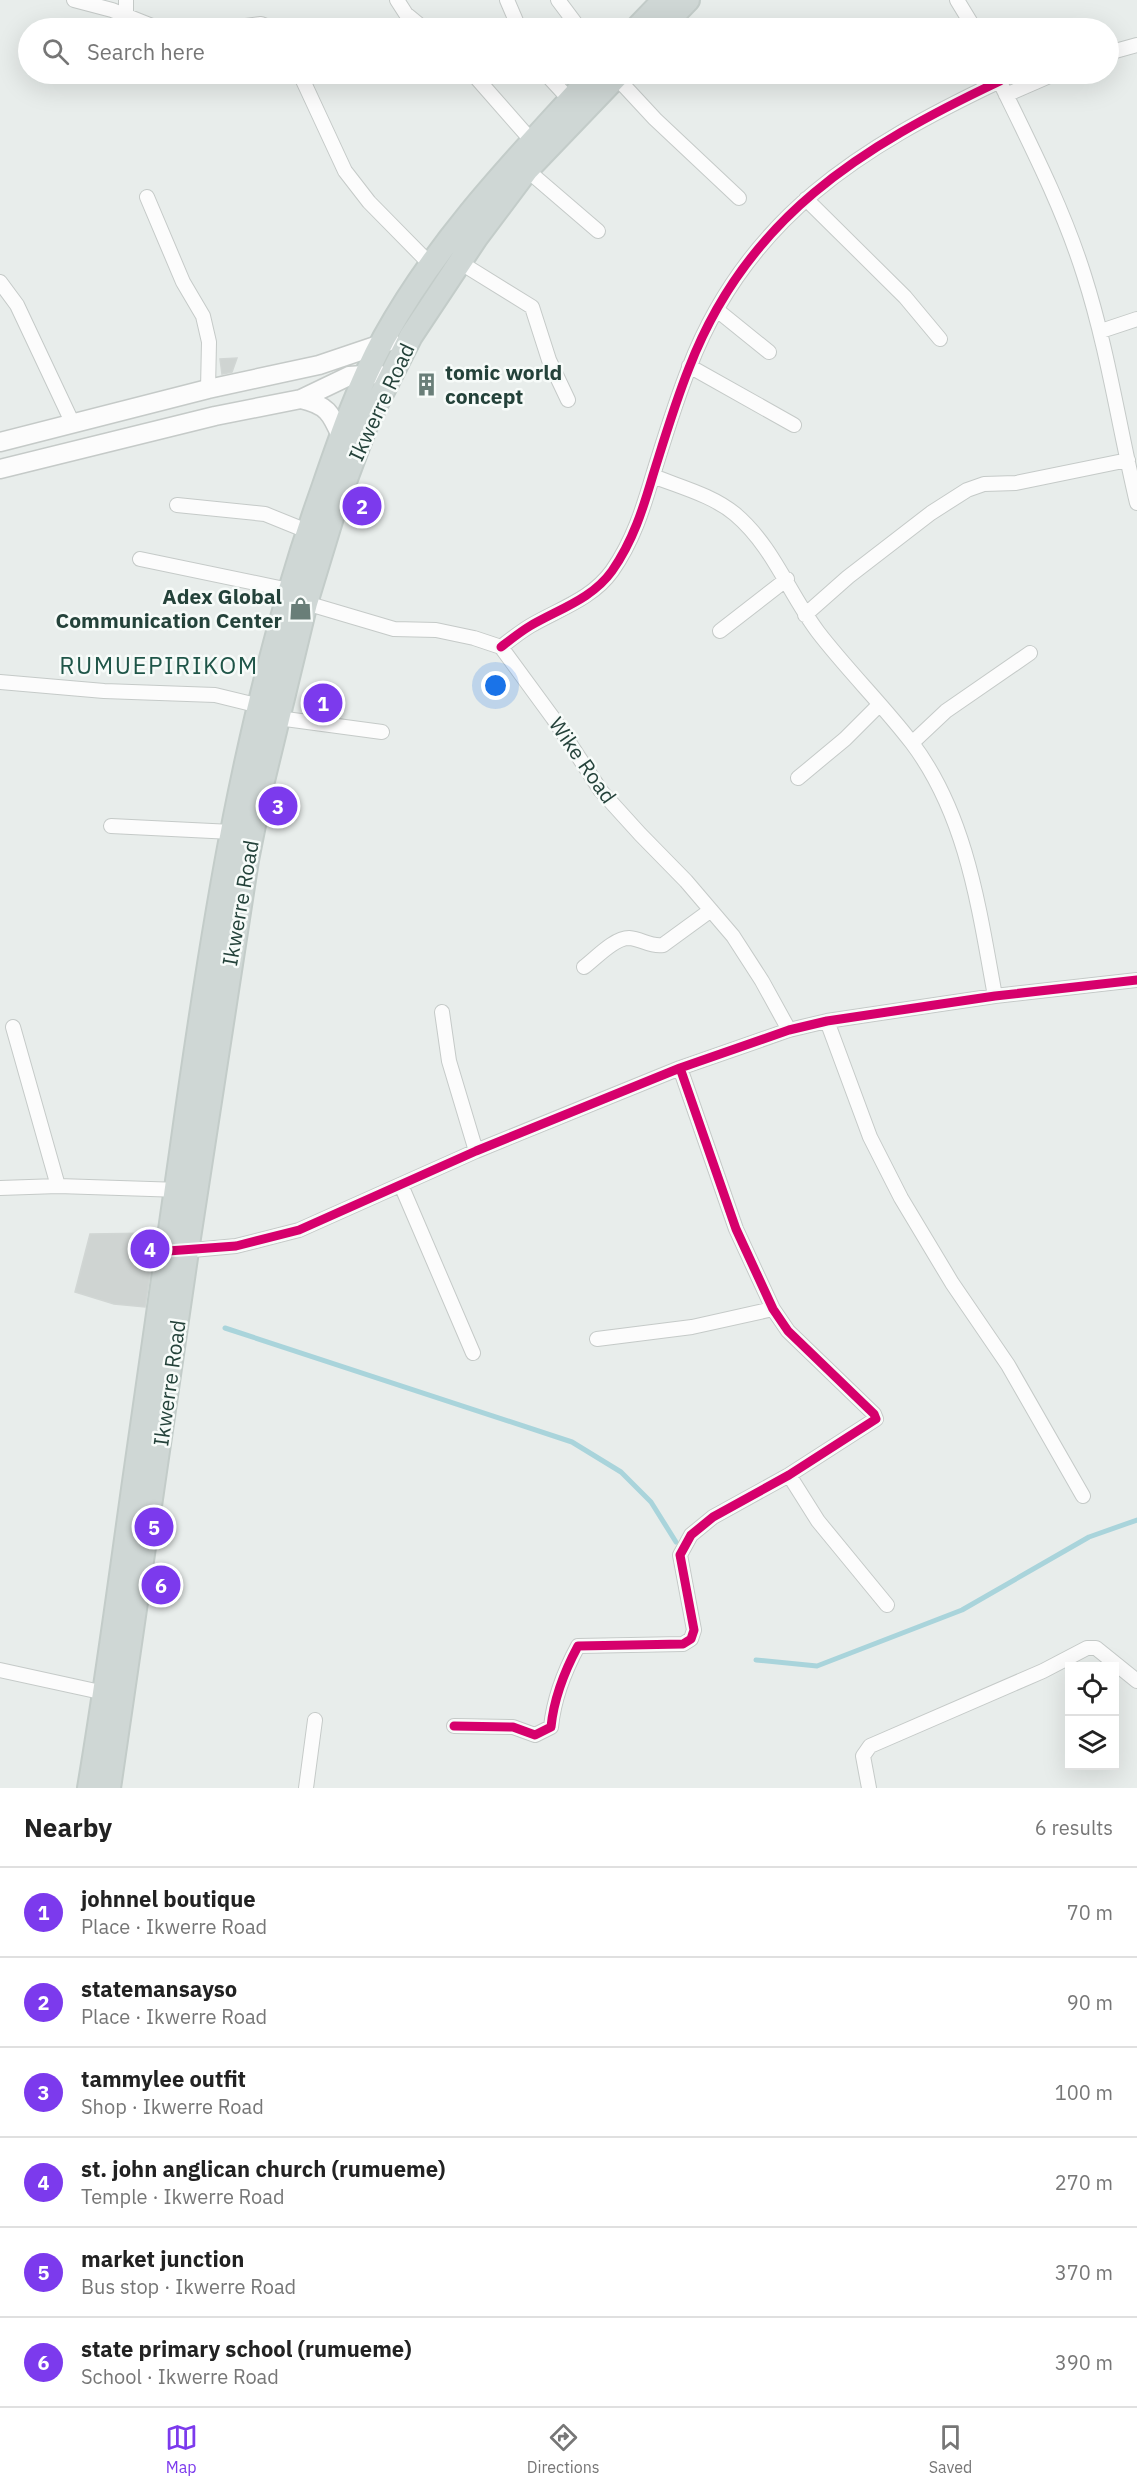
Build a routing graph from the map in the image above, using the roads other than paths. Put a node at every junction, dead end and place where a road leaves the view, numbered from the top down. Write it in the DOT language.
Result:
graph roads {
  1 [pos="74,0"];
  2 [pos="126,0"];
  3 [pos="397,0"];
  4 [pos="507,0"];
  5 [pos="558,0"];
  6 [pos="664,0"];
  7 [pos="688,0"];
  8 [pos="957,0"];
  9 [pos="126,15"];
  10 [pos="133,18"];
  11 [pos="411,18"];
  12 [pos="515,18"];
  13 [pos="572,18"];
  14 [pos="647,18"];
  15 [pos="671,18"];
  16 [pos="968,18"];
  17 [pos="1137,45"];
  18 [pos="1119,50"];
  19 [pos="305,84"];
  20 [pos="482,84"];
  21 [pos="555,84"];
  22 [pos="596,84"];
  23 [pos="602,84"];
  24 [pos="619,84"];
  25 [pos="985,84"];
  26 [pos="1001,84"];
  27 [pos="1030,84"];
  28 [pos="1006,94"];
  29 [pos="570,100"];
  30 [pos="531,140"];
  31 [pos="527,170"];
  32 [pos="147,196"];
  33 [pos="739,198"];
  34 [pos="806,199"];
  35 [pos="598,231"];
  36 [pos="461,262"];
  37 [pos="430,264"];
  38 [pos="0,282"];
  39 [pos="717,310"];
  40 [pos="1137,319"];
  41 [pos="1101,331"];
  42 [pos="411,336"];
  43 [pos="939,339"];
  44 [pos="382,343"];
  45 [pos="769,352"];
  46 [pos="319,365"];
  47 [pos="689,366"];
  48 [pos="392,374"];
  49 [pos="359,380"];
  50 [pos="208,389"];
  51 [pos="301,399"];
  52 [pos="568,400"];
  53 [pos="367,423"];
  54 [pos="73,424"];
  55 [pos="794,425"];
  56 [pos="341,436"];
  57 [pos="0,442"];
  58 [pos="1128,460"];
  59 [pos="0,469"];
  60 [pos="653,476"];
  61 [pos="1137,503"];
  62 [pos="177,505"];
  63 [pos="308,531"];
  64 [pos="140,559"];
  65 [pos="787,579"];
  66 [pos="297,597"];
  67 [pos="805,615"];
  68 [pos="720,631"];
  69 [pos="501,647"];
  70 [pos="1030,653"];
  71 [pos="0,682"];
  72 [pos="879,705"];
  73 [pos="269,712"];
  74 [pos="382,732"];
  75 [pos="912,743"];
  76 [pos="798,778"];
  77 [pos="111,826"];
  78 [pos="232,832"];
  79 [pos="711,910"];
  80 [pos="584,967"];
  81 [pos="1137,980"];
  82 [pos="995,996"];
  83 [pos="442,1012"];
  84 [pos="827,1021"];
  85 [pos="13,1027"];
  86 [pos="789,1030"];
  87 [pos="680,1068"];
  88 [pos="476,1151"];
  89 [pos="401,1185"];
  90 [pos="58,1186"];
  91 [pos="0,1188"];
  92 [pos="186,1191"];
  93 [pos="177,1251"];
  94 [pos="773,1309"];
  95 [pos="597,1339"];
  96 [pos="473,1353"];
  97 [pos="789,1475"];
  98 [pos="1083,1496"];
  99 [pos="886,1605"];
  100 [pos="0,1670"];
  101 [pos="1137,1681"];
  102 [pos="105,1693"];
  103 [pos="315,1720"];
  104 [pos="454,1726"];
  105 [pos="89,1788"];
  106 [pos="109,1788"];
  107 [pos="306,1788"];
  108 [pos="869,1788"];
  1 -- 9 [label="street"];
  2 -- 9 [label="street"];
  3 -- 11 [label="street"];
  4 -- 12 [label="street"];
  5 -- 13 [label="street"];
  6 -- 14 [label="main road"];
  7 -- 15 [label="main road"];
  8 -- 16 [label="street"];
  9 -- 10 [label="street"];
  17 -- 18 [label="street"];
  19 -- 37 [label="street"];
  20 -- 30 [label="street"];
  21 -- 29 [label="street"];
  22 -- 29 [label="main road, Ikwerre Road"];
  23 -- 31 [label="main road, Ikwerre Road"];
  24 -- 33 [label="street"];
  25 -- 34 [label="street"];
  26 -- 28 [label="street"];
  27 -- 28 [label="street"];
  28 -- 41 [label="street"];
  29 -- 30 [label="main road, Ikwerre Road"];
  30 -- 37 [label="main road, Ikwerre Road"];
  31 -- 35 [label="street"];
  31 -- 36 [label="main road, Ikwerre Road"];
  32 -- 50 [label="street"];
  34 -- 39 [label="street"];
  34 -- 43 [label="street"];
  36 -- 42 [label="main road, Ikwerre Road"];
  36 -- 52 [label="street"];
  37 -- 44 [label="main road, Ikwerre Road"];
  38 -- 54 [label="street"];
  39 -- 45 [label="street"];
  39 -- 47 [label="street"];
  40 -- 41 [label="street"];
  41 -- 58 [label="street"];
  42 -- 44 [label="street"];
  42 -- 48 [label="main road, Ikwerre Road"];
  44 -- 46 [label="street"];
  44 -- 49 [label="main road, Ikwerre Road"];
  46 -- 49 [label="street"];
  46 -- 50 [label="street"];
  47 -- 55 [label="street"];
  47 -- 60 [label="street"];
  48 -- 49 [label="street"];
  48 -- 53 [label="main road, Ikwerre Road"];
  49 -- 51 [label="street"];
  49 -- 53 [label="street"];
  49 -- 56 [label="main road, Ikwerre Road"];
  50 -- 54 [label="street"];
  51 -- 56 [label="street"];
  51 -- 59 [label="street"];
  53 -- 66 [label="main road, Ikwerre Road"];
  54 -- 57 [label="street"];
  56 -- 63 [label="main road, Ikwerre Road"];
  58 -- 61 [label="street"];
  58 -- 67 [label="street"];
  60 -- 65 [label="street"];
  60 -- 69 [label="street"];
  62 -- 63 [label="street"];
  63 -- 66 [label="main road, Ikwerre Road"];
  64 -- 66 [label="street"];
  65 -- 67 [label="street"];
  65 -- 68 [label="street"];
  66 -- 69 [label="street"];
  66 -- 73 [label="main road, Ikwerre Road"];
  67 -- 72 [label="street"];
  69 -- 79 [label="street, Wike Road"];
  70 -- 75 [label="street"];
  71 -- 73 [label="street"];
  72 -- 75 [label="street"];
  72 -- 76 [label="street"];
  73 -- 74 [label="street"];
  73 -- 78 [label="main road, Ikwerre Road"];
  73 -- 92 [label="main road, Ikwerre Road"];
  75 -- 82 [label="street"];
  77 -- 78 [label="street"];
  78 -- 92 [label="main road, Ikwerre Road"];
  79 -- 80 [label="street"];
  79 -- 86 [label="street, Wike Road"];
  81 -- 82 [label="street"];
  82 -- 84 [label="street"];
  83 -- 88 [label="street"];
  84 -- 86 [label="street"];
  84 -- 98 [label="street"];
  85 -- 90 [label="street"];
  86 -- 87 [label="street"];
  87 -- 88 [label="street"];
  87 -- 94 [label="street"];
  88 -- 89 [label="street"];
  89 -- 93 [label="street"];
  89 -- 96 [label="street"];
  90 -- 91 [label="street"];
  90 -- 92 [label="street"];
  92 -- 93 [label="main road, Ikwerre Road"];
  93 -- 102 [label="main road, Ikwerre Road"];
  93 -- 106 [label="main road, Ikwerre Road"];
  94 -- 95 [label="street"];
  94 -- 97 [label="street"];
  97 -- 99 [label="street"];
  97 -- 104 [label="street"];
  100 -- 102 [label="street"];
  101 -- 108 [label="street"];
  102 -- 105 [label="main road, Ikwerre Road"];
  103 -- 107 [label="street"];
}
